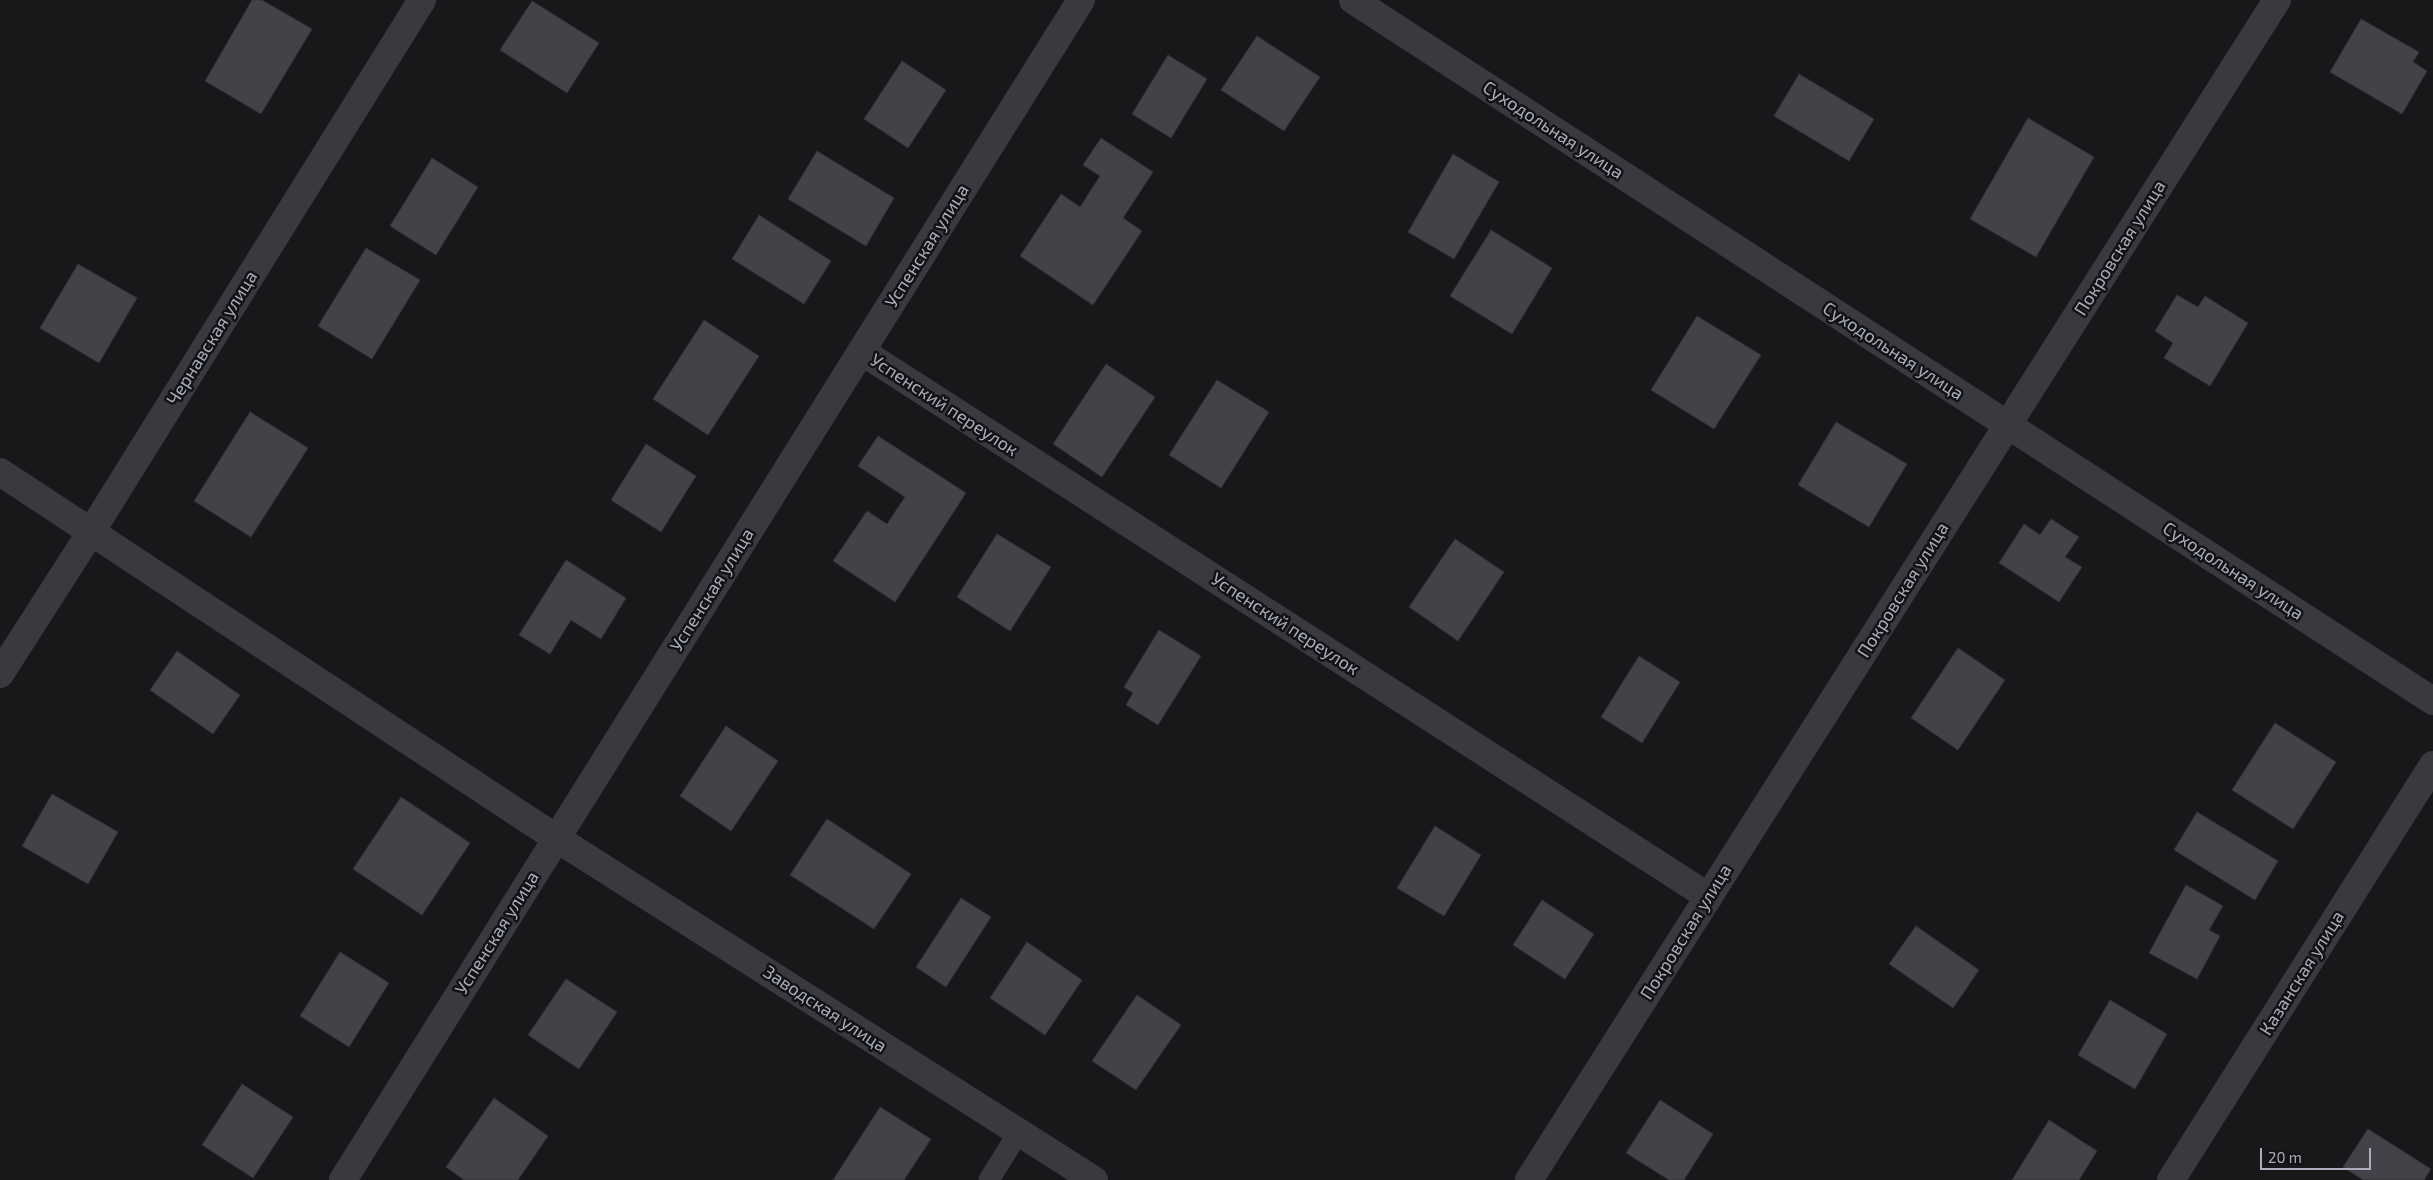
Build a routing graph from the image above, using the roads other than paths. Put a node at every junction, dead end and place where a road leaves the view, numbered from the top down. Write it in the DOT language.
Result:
graph roads {
  1 [pos="422,0"];
  2 [pos="1082,0"];
  3 [pos="1353,0"];
  4 [pos="2277,0"];
  5 [pos="861,351"];
  6 [pos="2008,425"];
  7 [pos="0,472"];
  8 [pos="91,532"];
  9 [pos="0,674"];
  10 [pos="2433,701"];
  11 [pos="2433,765"];
  12 [pos="556,838"];
  13 [pos="1708,897"];
  14 [pos="1018,1133"];
  15 [pos="343,1180"];
  16 [pos="989,1180"];
  17 [pos="1094,1180"];
  18 [pos="1529,1180"];
  19 [pos="2171,1180"];
  1 -- 8 [label="street, Чернавская улица"];
  2 -- 5 [label="street, Успенская улица"];
  3 -- 6 [label="street, Суходольная улица"];
  4 -- 6 [label="street, Покровская улица"];
  5 -- 12 [label="street, Успенская улица"];
  5 -- 13 [label="street, Успенский переулок"];
  6 -- 10 [label="street, Суходольная улица"];
  6 -- 13 [label="street, Покровская улица"];
  7 -- 8 [label="street, Заводская улица"];
  8 -- 9 [label="street, Чернавская улица"];
  8 -- 12 [label="street, Заводская улица"];
  11 -- 19 [label="street, Казанская улица"];
  12 -- 14 [label="street, Заводская улица"];
  12 -- 15 [label="street, Успенская улица"];
  13 -- 18 [label="street, Покровская улица"];
  14 -- 16 [label="lane"];
  14 -- 17 [label="street, Заводская улица"];
}
